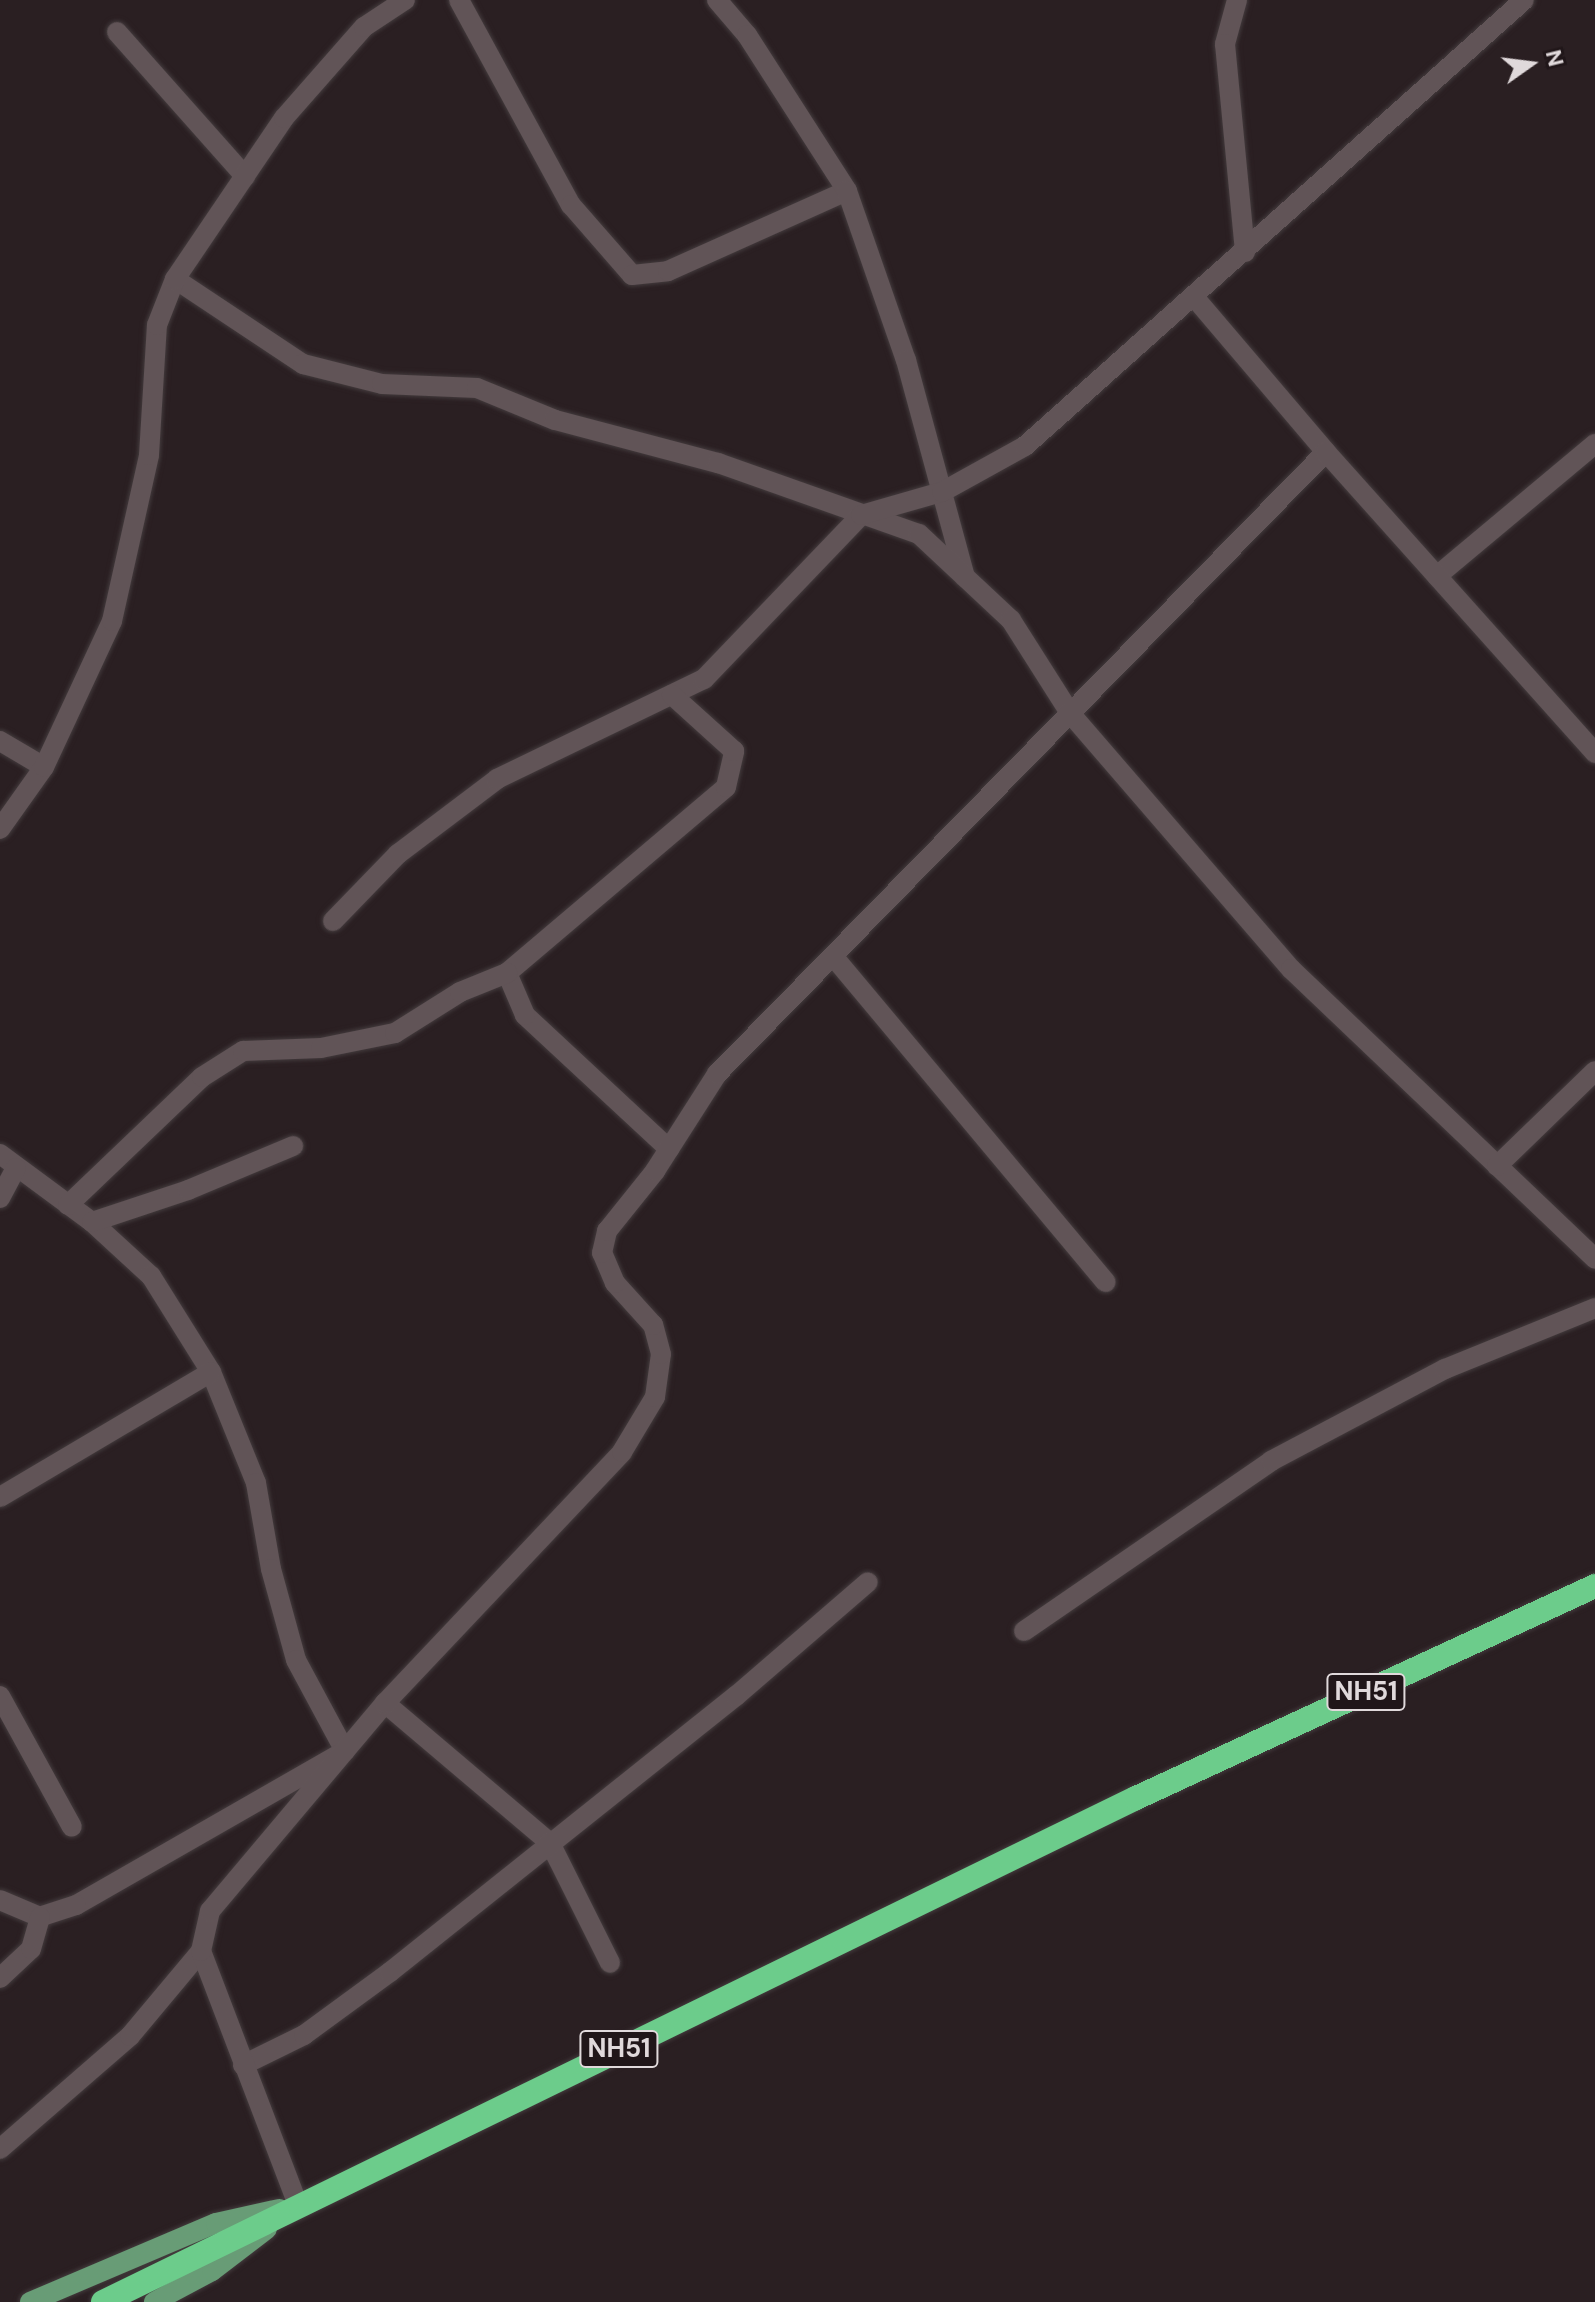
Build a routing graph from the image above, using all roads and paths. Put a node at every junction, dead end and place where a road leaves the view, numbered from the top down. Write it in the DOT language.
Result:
graph roads {
  1 [pos="405,0"];
  2 [pos="459,0"];
  3 [pos="717,0"];
  4 [pos="1237,0"];
  5 [pos="1524,0"];
  6 [pos="117,32"];
  7 [pos="245,176"];
  8 [pos="847,191"];
  9 [pos="1245,252"];
  10 [pos="175,279"];
  11 [pos="1195,298"];
  12 [pos="1326,452"];
  13 [pos="1591,456"];
  14 [pos="942,492"];
  15 [pos="861,515"];
  16 [pos="1437,576"];
  17 [pos="965,577"];
  18 [pos="672,695"];
  19 [pos="1070,713"];
  20 [pos="0,741"];
  21 [pos="1595,753"];
  22 [pos="44,767"];
  23 [pos="0,829"];
  24 [pos="333,921"];
  25 [pos="833,956"];
  26 [pos="507,973"];
  27 [pos="1595,1071"];
  28 [pos="293,1146"];
  29 [pos="669,1149"];
  30 [pos="0,1154"];
  31 [pos="1497,1166"];
  32 [pos="16,1168"];
  33 [pos="0,1198"];
  34 [pos="68,1205"];
  35 [pos="92,1222"];
  36 [pos="1595,1259"];
  37 [pos="1106,1282"];
  38 [pos="1595,1308"];
  39 [pos="211,1372"];
  40 [pos="0,1497"];
  41 [pos="868,1582"];
  42 [pos="1595,1586"];
  43 [pos="1024,1631"];
  44 [pos="0,1696"];
  45 [pos="385,1703"];
  46 [pos="345,1751"];
  47 [pos="72,1827"];
  48 [pos="550,1843"];
  49 [pos="0,1900"];
  50 [pos="40,1917"];
  51 [pos="201,1951"];
  52 [pos="610,1963"];
  53 [pos="0,1978"];
  54 [pos="243,2065"];
  55 [pos="0,2149"];
  56 [pos="298,2205"];
  57 [pos="30,2302"];
  58 [pos="103,2302"];
  59 [pos="154,2302"];
  1 -- 7 [label="street"];
  2 -- 8 [label="street"];
  3 -- 8 [label="street"];
  4 -- 9 [label="street"];
  5 -- 9 [label="street"];
  6 -- 7 [label="street"];
  7 -- 10 [label="street"];
  8 -- 14 [label="street"];
  9 -- 11 [label="street"];
  10 -- 15 [label="street"];
  10 -- 22 [label="street"];
  11 -- 12 [label="street"];
  11 -- 14 [label="street"];
  12 -- 16 [label="street"];
  12 -- 19 [label="street"];
  13 -- 16 [label="street"];
  14 -- 15 [label="street"];
  14 -- 17 [label="street"];
  15 -- 17 [label="street"];
  15 -- 18 [label="street"];
  16 -- 21 [label="street"];
  17 -- 19 [label="street"];
  18 -- 24 [label="street"];
  18 -- 26 [label="street"];
  19 -- 25 [label="street"];
  19 -- 31 [label="street"];
  20 -- 22 [label="street"];
  22 -- 23 [label="street"];
  25 -- 29 [label="street"];
  25 -- 37 [label="street"];
  26 -- 29 [label="street"];
  26 -- 34 [label="street"];
  27 -- 31 [label="street"];
  28 -- 35 [label="street"];
  29 -- 45 [label="street"];
  30 -- 32 [label="street"];
  31 -- 36 [label="street"];
  32 -- 33 [label="street"];
  32 -- 34 [label="street"];
  34 -- 35 [label="street"];
  35 -- 39 [label="street"];
  38 -- 43 [label="street"];
  39 -- 40 [label="street"];
  39 -- 46 [label="street"];
  41 -- 48 [label="street"];
  42 -- 56 [label="highway, NH51"];
  44 -- 47 [label="street"];
  45 -- 46 [label="street"];
  45 -- 48 [label="street"];
  46 -- 50 [label="street"];
  46 -- 51 [label="street"];
  48 -- 52 [label="street"];
  48 -- 54 [label="street"];
  49 -- 50 [label="street"];
  50 -- 53 [label="street"];
  51 -- 54 [label="street"];
  51 -- 55 [label="street"];
  54 -- 56 [label="street"];
  56 -- 57 [label="main road"];
  56 -- 58 [label="highway, NH51"];
  56 -- 59 [label="main road"];
}
